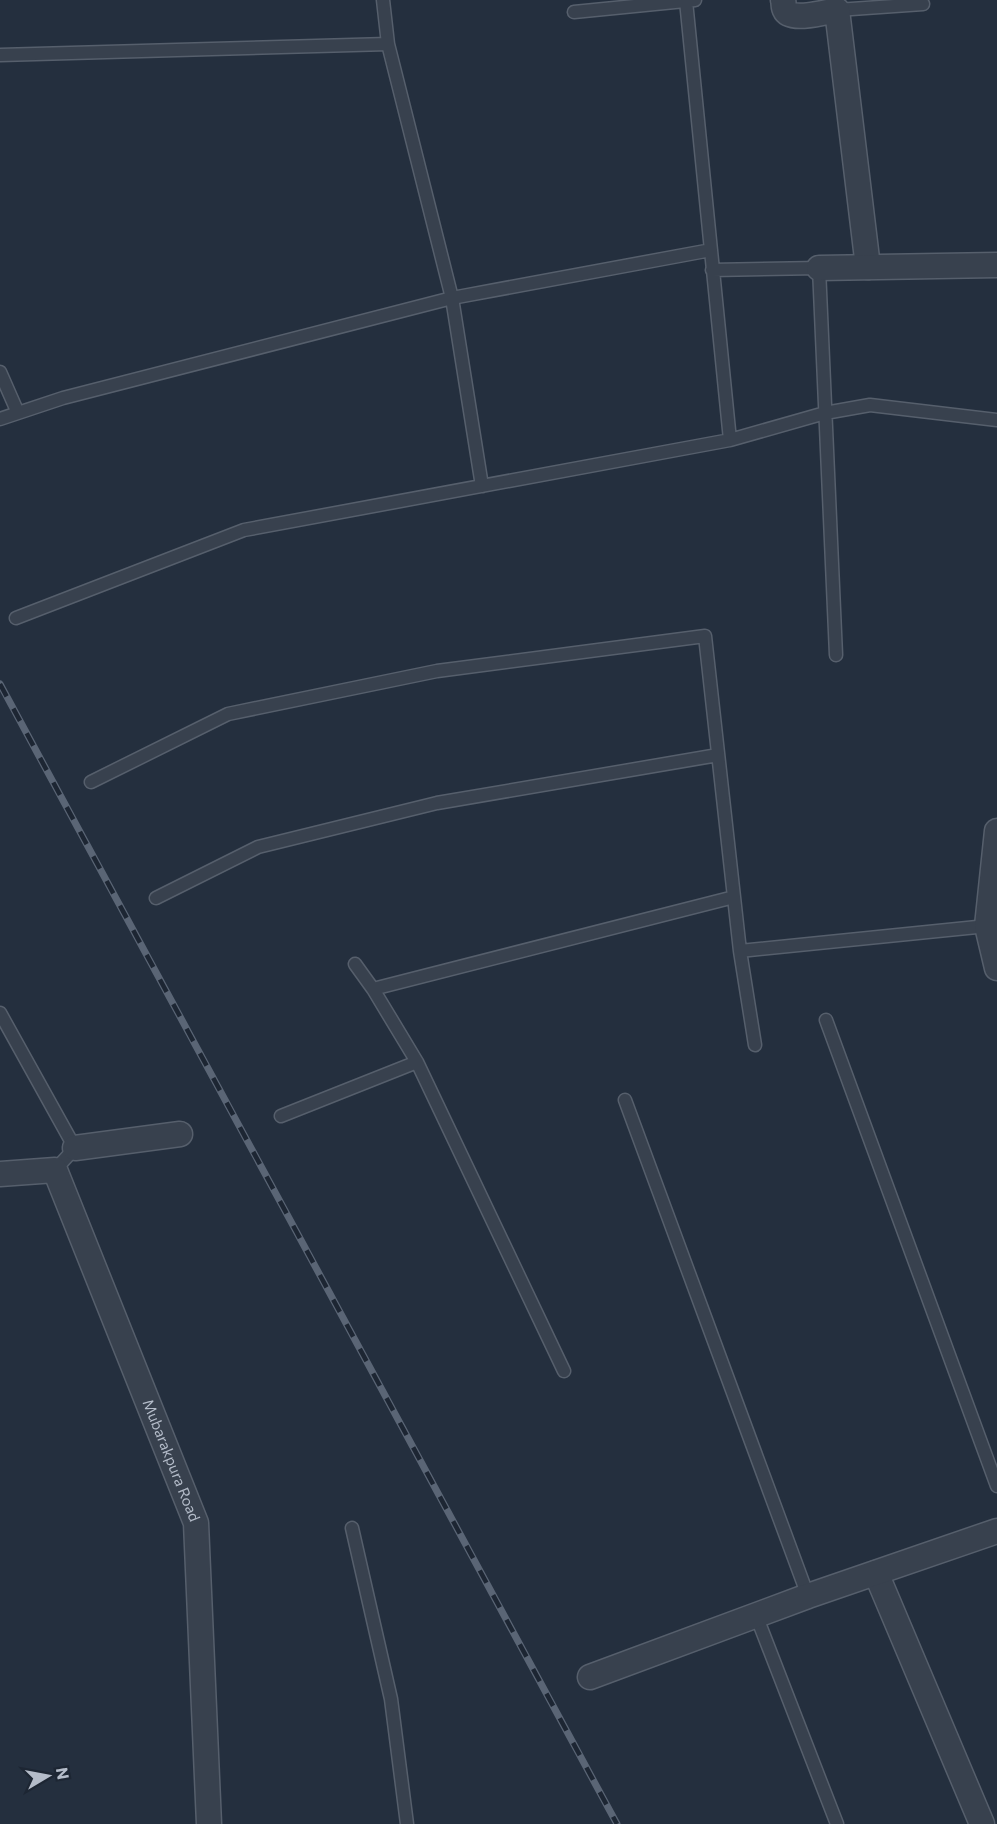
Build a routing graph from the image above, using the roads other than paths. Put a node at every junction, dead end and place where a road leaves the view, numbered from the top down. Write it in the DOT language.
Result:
graph roads {
  1 [pos="383,0"];
  2 [pos="691,0"];
  3 [pos="783,0"];
  4 [pos="923,4"];
  5 [pos="837,10"];
  6 [pos="574,12"];
  7 [pos="388,44"];
  8 [pos="0,55"];
  9 [pos="711,250"];
  10 [pos="997,265"];
  11 [pos="868,267"];
  12 [pos="819,268"];
  13 [pos="712,270"];
  14 [pos="452,298"];
  15 [pos="0,372"];
  16 [pos="18,413"];
  17 [pos="825,413"];
  18 [pos="0,419"];
  19 [pos="997,420"];
  20 [pos="730,440"];
  21 [pos="482,486"];
  22 [pos="16,618"];
  23 [pos="836,655"];
  24 [pos="718,755"];
  25 [pos="92,782"];
  26 [pos="997,831"];
  27 [pos="734,897"];
  28 [pos="156,898"];
  29 [pos="994,948"];
  30 [pos="740,951"];
  31 [pos="355,964"];
  32 [pos="373,989"];
  33 [pos="0,1013"];
  34 [pos="826,1020"];
  35 [pos="754,1045"];
  36 [pos="417,1062"];
  37 [pos="625,1100"];
  38 [pos="281,1116"];
  39 [pos="180,1134"];
  40 [pos="75,1148"];
  41 [pos="55,1170"];
  42 [pos="0,1174"];
  43 [pos="564,1371"];
  44 [pos="997,1486"];
  45 [pos="352,1528"];
  46 [pos="997,1530"];
  47 [pos="876,1573"];
  48 [pos="808,1596"];
  49 [pos="756,1615"];
  50 [pos="590,1677"];
  51 [pos="209,1824"];
  52 [pos="407,1824"];
  53 [pos="837,1824"];
  54 [pos="982,1824"];
  1 -- 7 [label="lane"];
  2 -- 6 [label="lane"];
  2 -- 9 [label="lane"];
  3 -- 5 [label="street"];
  4 -- 5 [label="lane"];
  5 -- 11 [label="street"];
  7 -- 8 [label="lane"];
  7 -- 14 [label="lane"];
  9 -- 13 [label="lane"];
  9 -- 14 [label="lane"];
  10 -- 11 [label="street"];
  11 -- 12 [label="street"];
  12 -- 13 [label="lane"];
  12 -- 17 [label="lane"];
  13 -- 20 [label="lane"];
  14 -- 16 [label="lane"];
  14 -- 21 [label="lane"];
  15 -- 16 [label="lane"];
  16 -- 18 [label="lane"];
  17 -- 19 [label="lane"];
  17 -- 20 [label="lane"];
  17 -- 23 [label="lane"];
  20 -- 21 [label="lane"];
  21 -- 22 [label="lane"];
  24 -- 25 [label="lane"];
  24 -- 27 [label="lane"];
  24 -- 28 [label="lane"];
  26 -- 29 [label="street"];
  27 -- 30 [label="lane"];
  27 -- 32 [label="lane"];
  29 -- 30 [label="lane"];
  30 -- 35 [label="lane"];
  31 -- 32 [label="lane"];
  32 -- 36 [label="lane"];
  33 -- 40 [label="lane"];
  34 -- 44 [label="lane"];
  36 -- 38 [label="lane"];
  36 -- 43 [label="lane"];
  37 -- 48 [label="lane"];
  39 -- 40 [label="street"];
  40 -- 41 [label="lane"];
  41 -- 42 [label="street"];
  41 -- 51 [label="street, Mubarakpura Road"];
  45 -- 52 [label="lane"];
  46 -- 47 [label="street"];
  47 -- 48 [label="street"];
  47 -- 54 [label="street"];
  48 -- 49 [label="street"];
  49 -- 50 [label="street"];
  49 -- 53 [label="lane"];
}
